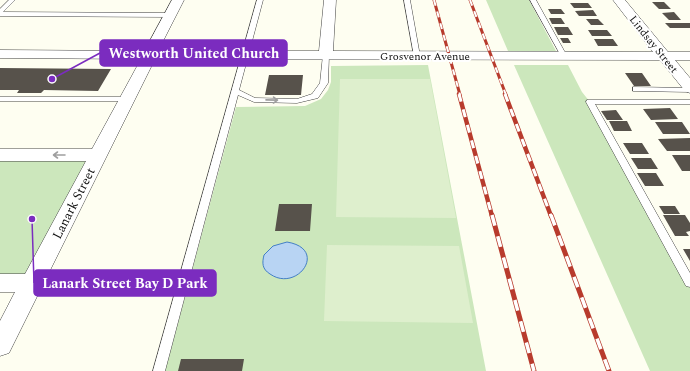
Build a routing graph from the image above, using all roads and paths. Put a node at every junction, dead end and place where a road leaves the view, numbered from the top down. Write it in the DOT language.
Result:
graph roads {
  1 [pos="12,0"];
  2 [pos="178,0"];
  3 [pos="260,0"];
  4 [pos="330,0"];
  5 [pos="407,0"];
  6 [pos="533,0"];
  7 [pos="619,0"];
  8 [pos="0,13"];
  9 [pos="170,15"];
  10 [pos="0,54"];
  11 [pos="150,55"];
  12 [pos="245,55"];
  13 [pos="326,55"];
  14 [pos="417,56"];
  15 [pos="564,56"];
  16 [pos="664,56"];
  17 [pos="690,56"];
  18 [pos="636,89"];
  19 [pos="690,89"];
  20 [pos="235,91"];
  21 [pos="0,99"];
  22 [pos="127,99"];
  23 [pos="690,102"];
  24 [pos="0,155"];
  25 [pos="98,155"];
  26 [pos="0,283"];
  27 [pos="32,283"];
  28 [pos="690,283"];
  29 [pos="0,345"];
  30 [pos="159,371"];
  1 -- 8 [label="lane"];
  2 -- 9 [label="street, Lanark Street"];
  3 -- 12 [label="lane"];
  4 -- 13 [label="street"];
  5 -- 14 [label="lane"];
  6 -- 15 [label="lane"];
  7 -- 16 [label="street, Lindsay Street"];
  8 -- 9 [label="lane"];
  9 -- 11 [label="street, Lanark Street"];
  10 -- 11 [label="street, Grosvenor Avenue"];
  11 -- 12 [label="street, Grosvenor Avenue"];
  11 -- 22 [label="street, Lanark Street"];
  12 -- 13 [label="street, Grosvenor Avenue"];
  12 -- 20 [label="lane"];
  13 -- 14 [label="street, Grosvenor Avenue"];
  20 -- 13 [label="lane, one-way"];
  14 -- 15 [label="street, Grosvenor Avenue"];
  15 -- 16 [label="street, Grosvenor Avenue"];
  16 -- 17 [label="street, Grosvenor Avenue"];
  16 -- 19 [label="street, Lindsay Street"];
  18 -- 19 [label="lane"];
  20 -- 30 [label="lane"];
  21 -- 22 [label="lane"];
  22 -- 25 [label="street, Lanark Street"];
  23 -- 28 [label="lane"];
  25 -- 24 [label="street, one-way"];
  25 -- 27 [label="street, Lanark Street"];
  26 -- 27 [label="street"];
  27 -- 29 [label="street, Lanark Street"];
}
